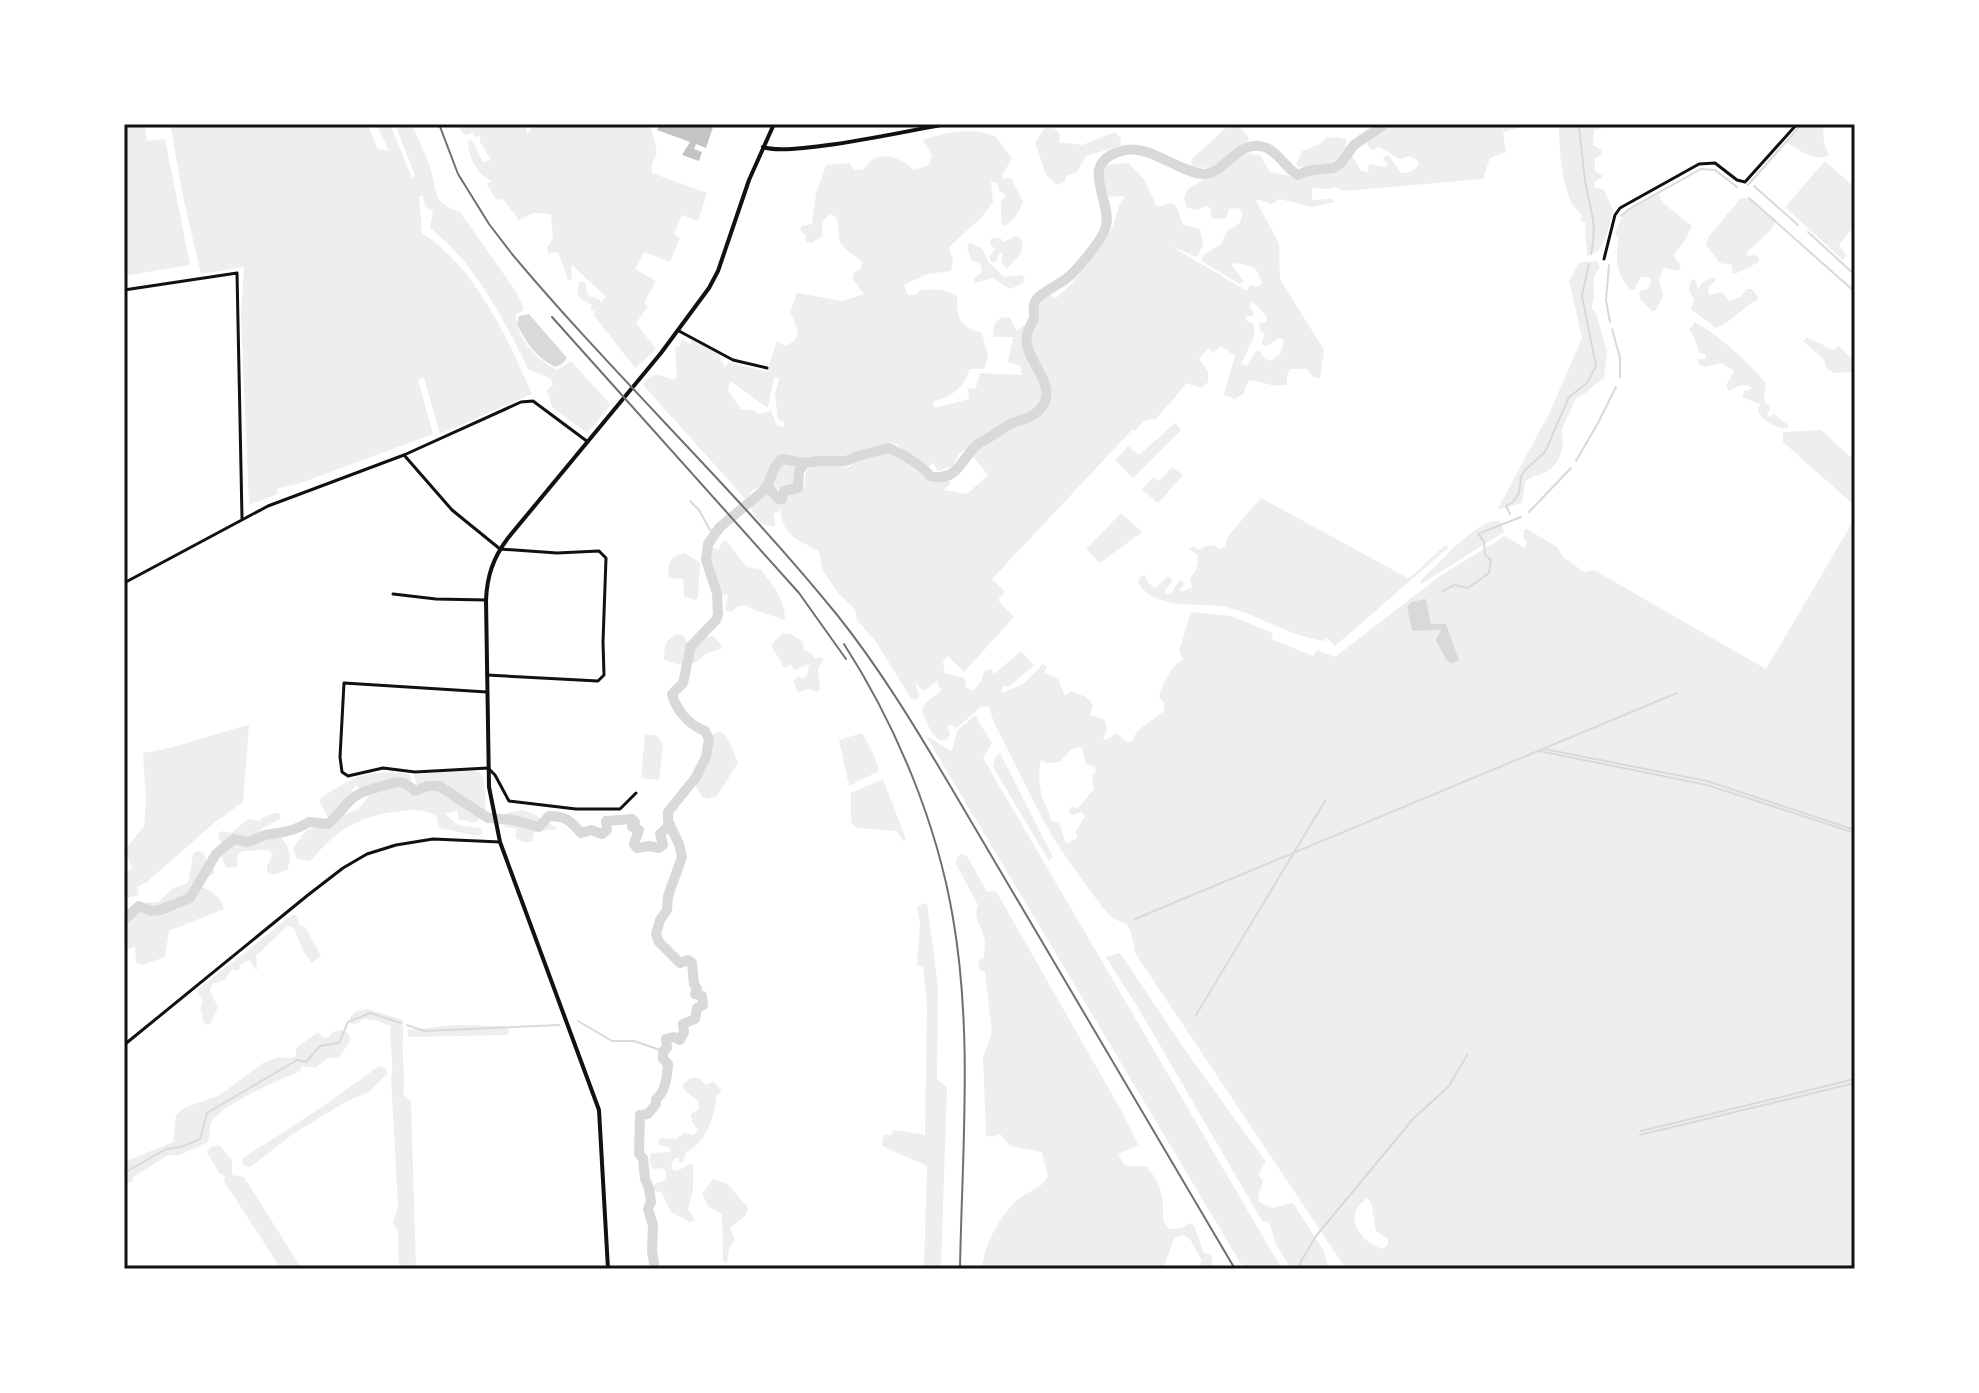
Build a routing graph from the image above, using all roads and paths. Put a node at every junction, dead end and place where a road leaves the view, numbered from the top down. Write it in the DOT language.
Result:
graph roads {
  1 [pos="774,124"];
  2 [pos="946,124"];
  3 [pos="1797,124"];
  4 [pos="763,147"];
  5 [pos="1604,259"];
  6 [pos="124,290"];
  7 [pos="679,331"];
  8 [pos="767,368"];
  9 [pos="588,442"];
  10 [pos="404,455"];
  11 [pos="242,518"];
  12 [pos="500,549"];
  13 [pos="124,583"];
  14 [pos="393,594"];
  15 [pos="486,600"];
  16 [pos="487,675"];
  17 [pos="487,692"];
  18 [pos="488,768"];
  19 [pos="636,793"];
  20 [pos="500,842"];
  21 [pos="124,1045"];
  22 [pos="608,1269"];
  1 -- 4 [label="main road"];
  2 -- 4 [label="main road"];
  3 -- 5 [label="street"];
  4 -- 7 [label="main road"];
  6 -- 11 [label="street"];
  7 -- 8 [label="street"];
  7 -- 9 [label="main road"];
  9 -- 10 [label="street"];
  9 -- 12 [label="main road"];
  10 -- 11 [label="street"];
  10 -- 12 [label="street"];
  11 -- 13 [label="street"];
  12 -- 15 [label="main road"];
  12 -- 16 [label="street"];
  14 -- 15 [label="street"];
  15 -- 16 [label="main road"];
  16 -- 17 [label="main road"];
  17 -- 18 [label="main road"];
  17 -- 18 [label="street"];
  18 -- 19 [label="street"];
  18 -- 20 [label="main road"];
  20 -- 21 [label="street"];
  20 -- 22 [label="main road"];
}
